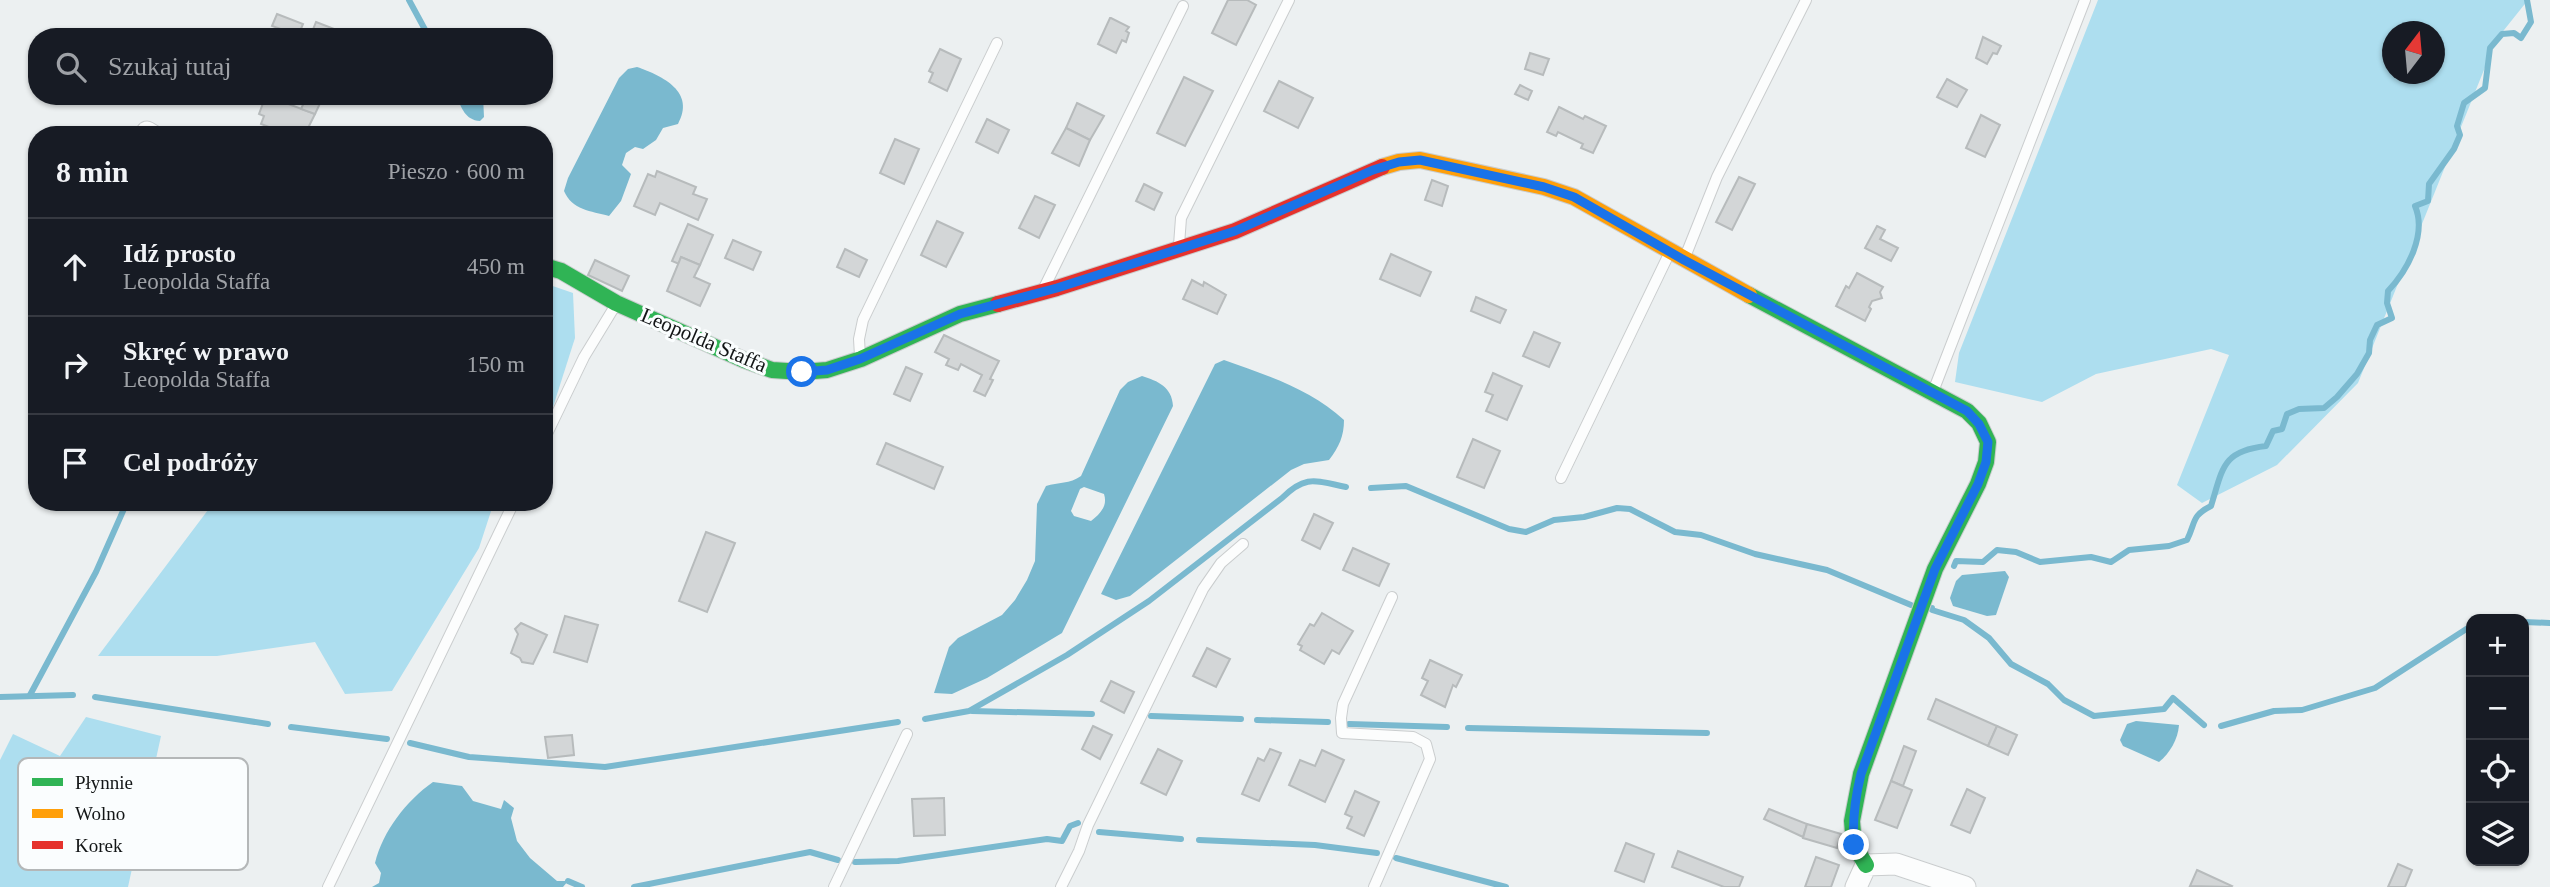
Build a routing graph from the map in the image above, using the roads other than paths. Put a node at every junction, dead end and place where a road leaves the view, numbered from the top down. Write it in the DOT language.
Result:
graph roads {
  1 [pos="1289,0"];
  2 [pos="1806,0"];
  3 [pos="2085,0"];
  4 [pos="1183,5"];
  5 [pos="997,43"];
  6 [pos="1179,248"];
  7 [pos="1677,256"];
  8 [pos="553,268"];
  9 [pos="1041,292"];
  10 [pos="616,303"];
  11 [pos="860,359"];
  12 [pos="1932,393"];
  13 [pos="553,421"];
  14 [pos="1561,478"];
  15 [pos="510,511"];
  16 [pos="1243,544"];
  17 [pos="1392,597"];
  18 [pos="907,734"];
  19 [pos="1867,865"];
  20 [pos="328,887"];
  21 [pos="834,887"];
  22 [pos="1061,887"];
  23 [pos="1374,887"];
  24 [pos="1856,887"];
  25 [pos="1965,887"];
  1 -- 6 [label="lane"];
  2 -- 7 [label="lane"];
  3 -- 12 [label="lane"];
  4 -- 9 [label="lane"];
  5 -- 11 [label="lane"];
  6 -- 7 [label="street, Leopolda Staffa"];
  6 -- 9 [label="street, Leopolda Staffa"];
  7 -- 12 [label="street, Leopolda Staffa"];
  7 -- 14 [label="lane"];
  8 -- 10 [label="street, Leopolda Staffa"];
  9 -- 11 [label="street, Leopolda Staffa"];
  10 -- 11 [label="street, Leopolda Staffa"];
  10 -- 13 [label="lane"];
  12 -- 19 [label="street, Leopolda Staffa"];
  15 -- 20 [label="lane"];
  16 -- 22 [label="lane"];
  17 -- 23 [label="lane"];
  18 -- 21 [label="lane"];
  19 -- 24 [label="street"];
  19 -- 25 [label="street"];
}
